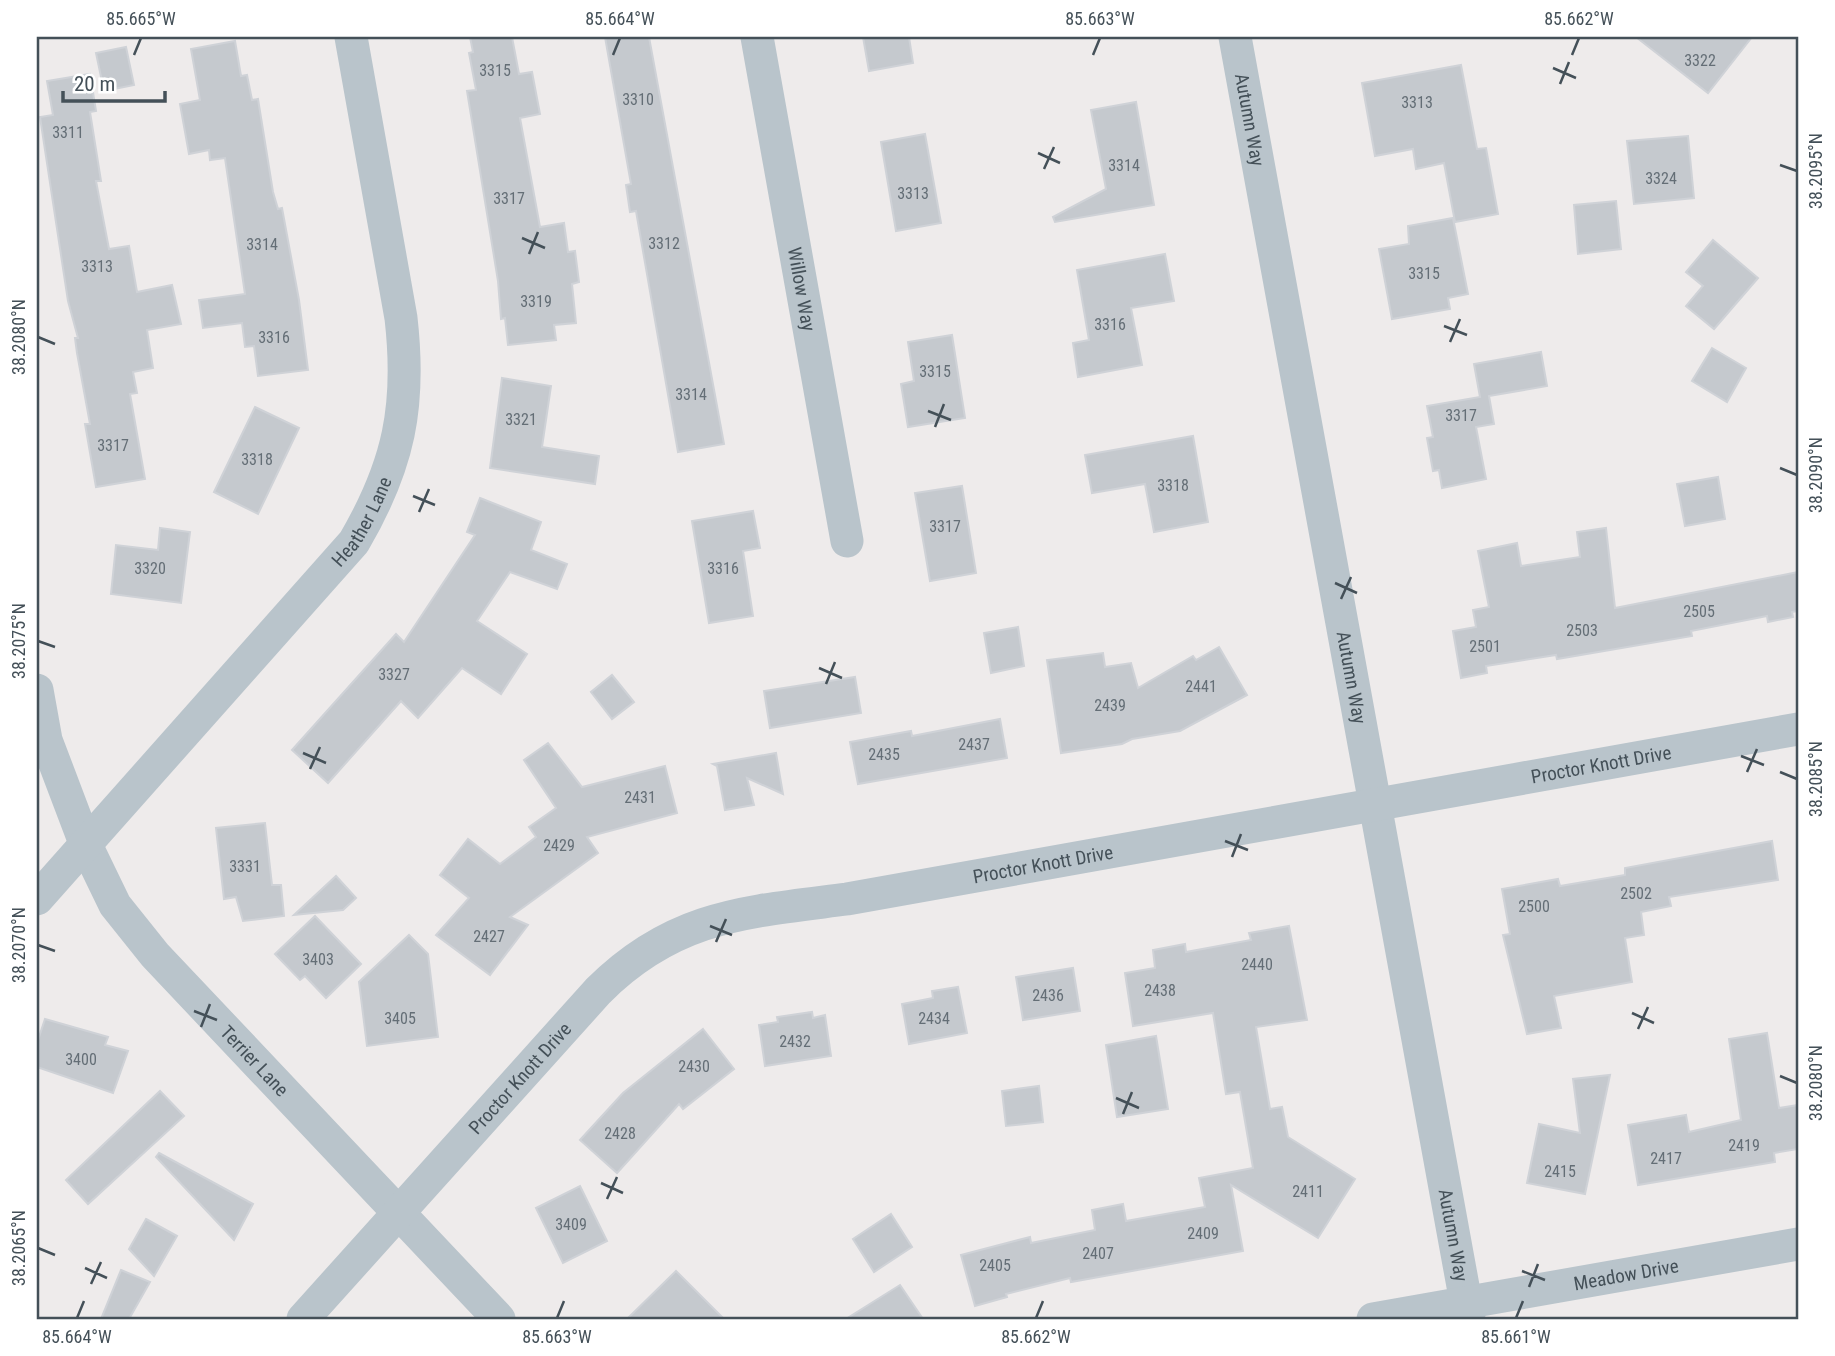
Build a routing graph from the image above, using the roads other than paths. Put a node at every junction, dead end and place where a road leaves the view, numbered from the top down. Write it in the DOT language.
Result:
graph roads {
  1 [pos="351,37"];
  2 [pos="757,37"];
  3 [pos="1235,37"];
  4 [pos="847,541"];
  5 [pos="37,690"];
  6 [pos="1798,729"];
  7 [pos="1377,803"];
  8 [pos="85,843"];
  9 [pos="37,899"];
  10 [pos="400,1212"];
  11 [pos="1798,1244"];
  12 [pos="1468,1311"];
  13 [pos="303,1319"];
  14 [pos="499,1319"];
  15 [pos="1373,1319"];
  1 -- 8 [label="street, Heather Lane"];
  2 -- 4 [label="street, Willow Way"];
  3 -- 7 [label="street, Autumn Way"];
  5 -- 8 [label="street, Terrier Lane"];
  6 -- 7 [label="street, Proctor Knott Drive"];
  7 -- 10 [label="street, Proctor Knott Drive"];
  7 -- 12 [label="street, Autumn Way"];
  8 -- 9 [label="street, Heather Lane"];
  8 -- 10 [label="street, Terrier Lane"];
  10 -- 13 [label="street, Proctor Knott Drive"];
  10 -- 14 [label="street, Terrier Lane"];
  11 -- 12 [label="street, Meadow Drive"];
  12 -- 15 [label="street, Meadow Drive"];
}
